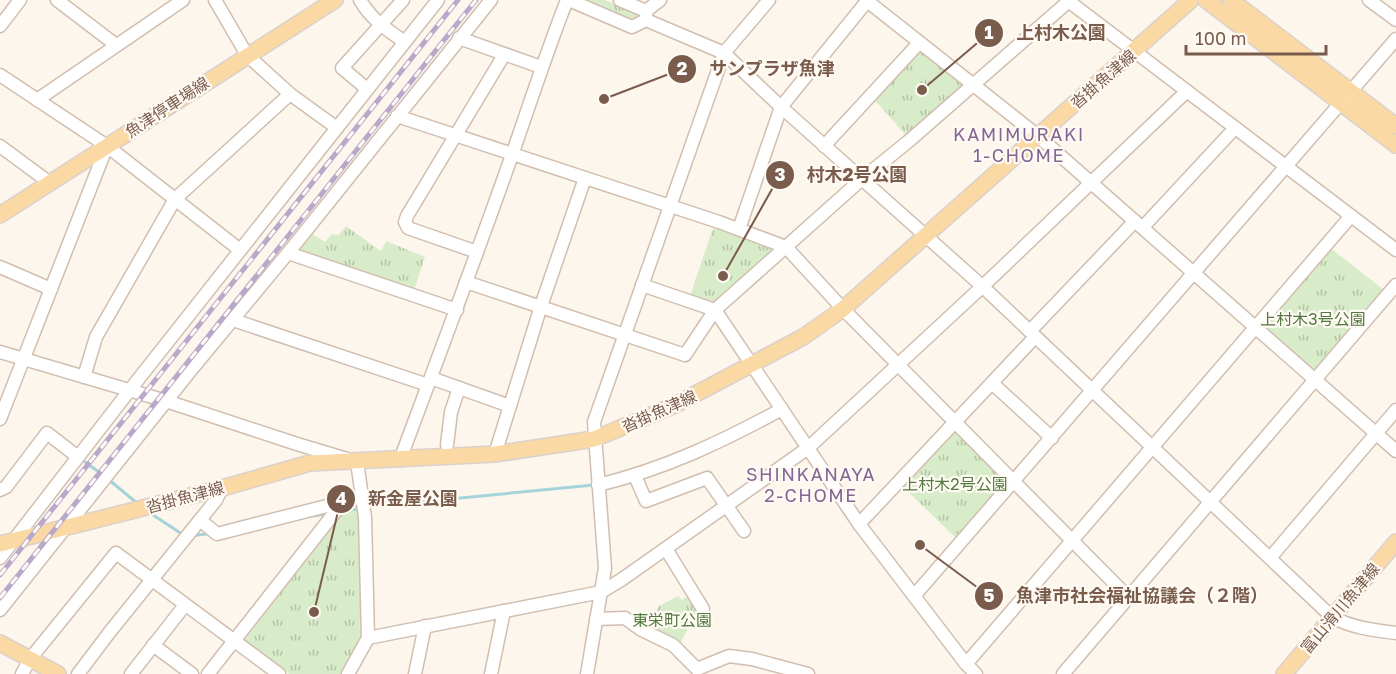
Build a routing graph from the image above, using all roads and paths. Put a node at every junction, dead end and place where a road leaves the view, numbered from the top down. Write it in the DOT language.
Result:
graph roads {
  1 [pos="20,0"];
  2 [pos="57,0"];
  3 [pos="183,0"];
  4 [pos="215,0"];
  5 [pos="335,0"];
  6 [pos="360,0"];
  7 [pos="403,0"];
  8 [pos="438,0"];
  9 [pos="491,0"];
  10 [pos="568,0"];
  11 [pos="620,0"];
  12 [pos="660,0"];
  13 [pos="769,0"];
  14 [pos="867,0"];
  15 [pos="1191,0"];
  16 [pos="1206,0"];
  17 [pos="1231,0"];
  18 [pos="1369,0"];
  19 [pos="1068,1"];
  20 [pos="646,16"];
  21 [pos="1396,20"];
  22 [pos="381,25"];
  23 [pos="0,26"];
  24 [pos="459,38"];
  25 [pos="1396,39"];
  26 [pos="405,42"];
  27 [pos="919,43"];
  28 [pos="116,45"];
  29 [pos="1134,51"];
  30 [pos="724,53"];
  31 [pos="248,55"];
  32 [pos="504,55"];
  33 [pos="541,67"];
  34 [pos="0,75"];
  35 [pos="974,84"];
  36 [pos="368,89"];
  37 [pos="1187,91"];
  38 [pos="290,94"];
  39 [pos="1345,97"];
  40 [pos="37,100"];
  41 [pos="781,107"];
  42 [pos="397,116"];
  43 [pos="1396,126"];
  44 [pos="337,128"];
  45 [pos="1235,128"];
  46 [pos="456,136"];
  47 [pos="1038,136"];
  48 [pos="1396,145"];
  49 [pos="0,146"];
  50 [pos="107,146"];
  51 [pos="824,146"];
  52 [pos="513,153"];
  53 [pos="1286,166"];
  54 [pos="585,178"];
  55 [pos="862,179"];
  56 [pos="1091,182"];
  57 [pos="50,183"];
  58 [pos="175,199"];
  59 [pos="669,207"];
  60 [pos="0,215"];
  61 [pos="1351,216"];
  62 [pos="1139,224"];
  63 [pos="739,229"];
  64 [pos="926,235"];
  65 [pos="786,248"];
  66 [pos="240,250"];
  67 [pos="1396,250"];
  68 [pos="477,252"];
  69 [pos="288,253"];
  70 [pos="0,267"];
  71 [pos="1193,273"];
  72 [pos="466,282"];
  73 [pos="642,285"];
  74 [pos="1396,285"];
  75 [pos="981,286"];
  76 [pos="51,290"];
  77 [pos="541,306"];
  78 [pos="843,309"];
  79 [pos="456,310"];
  80 [pos="715,310"];
  81 [pos="232,320"];
  82 [pos="1255,328"];
  83 [pos="1033,334"];
  84 [pos="624,335"];
  85 [pos="0,352"];
  86 [pos="24,360"];
  87 [pos="899,363"];
  88 [pos="752,365"];
  89 [pos="84,377"];
  90 [pos="429,381"];
  91 [pos="1314,381"];
  92 [pos="992,383"];
  93 [pos="459,388"];
  94 [pos="1093,390"];
  95 [pos="129,391"];
  96 [pos="166,401"];
  97 [pos="2,406"];
  98 [pos="510,406"];
  99 [pos="782,409"];
  100 [pos="1396,410"];
  101 [pos="0,419"];
  102 [pos="956,421"];
  103 [pos="1376,434"];
  104 [pos="1052,438"];
  105 [pos="594,439"];
  106 [pos="447,445"];
  107 [pos="808,448"];
  108 [pos="1152,448"];
  109 [pos="1396,451"];
  110 [pos="495,454"];
  111 [pos="78,457"];
  112 [pos="400,459"];
  113 [pos="357,462"];
  114 [pos="635,476"];
  115 [pos="1014,481"];
  116 [pos="598,485"];
  117 [pos="222,488"];
  118 [pos="0,490"];
  119 [pos="362,497"];
  120 [pos="343,502"];
  121 [pos="1210,502"];
  122 [pos="727,506"];
  123 [pos="200,520"];
  124 [pos="859,524"];
  125 [pos="67,528"];
  126 [pos="744,531"];
  127 [pos="1072,540"];
  128 [pos="7,542"];
  129 [pos="1396,542"];
  130 [pos="666,549"];
  131 [pos="0,558"];
  132 [pos="1270,558"];
  133 [pos="153,580"];
  134 [pos="602,592"];
  135 [pos="914,596"];
  136 [pos="1129,598"];
  137 [pos="185,604"];
  138 [pos="703,609"];
  139 [pos="0,610"];
  140 [pos="504,611"];
  141 [pos="1332,617"];
  142 [pos="596,619"];
  143 [pos="425,626"];
  144 [pos="1396,633"];
  145 [pos="368,638"];
  146 [pos="235,642"];
  147 [pos="0,643"];
  148 [pos="153,645"];
  149 [pos="30,659"];
  150 [pos="966,664"];
  151 [pos="22,674"];
  152 [pos="58,674"];
  153 [pos="78,674"];
  154 [pos="131,674"];
  155 [pos="192,674"];
  156 [pos="208,674"];
  157 [pos="279,674"];
  158 [pos="348,674"];
  159 [pos="415,674"];
  160 [pos="491,674"];
  161 [pos="587,674"];
  162 [pos="807,674"];
  163 [pos="976,674"];
  164 [pos="1064,674"];
  165 [pos="1284,674"];
  1 -- 23 [label="street"];
  2 -- 28 [label="street"];
  3 -- 28 [label="street"];
  4 -- 31 [label="street"];
  5 -- 31 [label="main road, 魚津停車場線"];
  6 -- 22 [label="street"];
  7 -- 22 [label="street"];
  8 -- 26 [label="street"];
  9 -- 24 [label="street"];
  10 -- 20 [label="street"];
  10 -- 33 [label="street"];
  11 -- 20 [label="street"];
  12 -- 20 [label="street"];
  13 -- 30 [label="street"];
  14 -- 27 [label="street"];
  14 -- 41 [label="street"];
  15 -- 29 [label="main road, 沓掛魚津線"];
  16 -- 39 [label="main road"];
  17 -- 39 [label="main road"];
  18 -- 21 [label="street"];
  19 -- 29 [label="street"];
  19 -- 35 [label="street"];
  20 -- 30 [label="street"];
  22 -- 26 [label="street"];
  22 -- 36 [label="street"];
  24 -- 32 [label="street"];
  24 -- 42 [label="street"];
  25 -- 39 [label="street"];
  26 -- 36 [label="street"];
  27 -- 35 [label="street"];
  27 -- 51 [label="street"];
  28 -- 40 [label="street"];
  29 -- 37 [label="street"];
  29 -- 47 [label="main road, 沓掛魚津線"];
  30 -- 41 [label="street"];
  30 -- 59 [label="street"];
  31 -- 38 [label="street"];
  31 -- 50 [label="main road, 魚津停車場線"];
  32 -- 33 [label="street"];
  32 -- 46 [label="street"];
  33 -- 52 [label="street"];
  34 -- 40 [label="street"];
  35 -- 47 [label="street"];
  35 -- 55 [label="street"];
  36 -- 44 [label="street"];
  37 -- 45 [label="street"];
  37 -- 56 [label="street"];
  38 -- 44 [label="street"];
  38 -- 58 [label="street"];
  39 -- 43 [label="main road"];
  39 -- 48 [label="main road"];
  39 -- 53 [label="street"];
  40 -- 50 [label="street"];
  41 -- 51 [label="street"];
  41 -- 63 [label="street"];
  42 -- 46 [label="street"];
  42 -- 69 [label="street"];
  44 -- 66 [label="street"];
  45 -- 53 [label="street"];
  45 -- 62 [label="street"];
  46 -- 52 [label="street"];
  46 -- 68 [label="street"];
  47 -- 56 [label="street"];
  47 -- 64 [label="main road, 沓掛魚津線"];
  49 -- 57 [label="street"];
  50 -- 57 [label="main road, 魚津停車場線"];
  50 -- 58 [label="street"];
  50 -- 76 [label="street"];
  51 -- 55 [label="street"];
  52 -- 54 [label="street"];
  52 -- 68 [label="street"];
  53 -- 61 [label="street"];
  53 -- 71 [label="street"];
  54 -- 59 [label="street"];
  54 -- 77 [label="street"];
  55 -- 64 [label="street"];
  55 -- 65 [label="street"];
  56 -- 62 [label="street"];
  56 -- 75 [label="street"];
  57 -- 60 [label="main road, 魚津停車場線"];
  58 -- 66 [label="street"];
  58 -- 89 [label="street"];
  59 -- 63 [label="street"];
  59 -- 73 [label="street"];
  61 -- 67 [label="street"];
  61 -- 82 [label="street"];
  62 -- 71 [label="street"];
  62 -- 83 [label="street"];
  63 -- 65 [label="street"];
  64 -- 75 [label="street"];
  64 -- 78 [label="main road, 沓掛魚津線"];
  65 -- 78 [label="street"];
  65 -- 80 [label="street"];
  66 -- 95 [label="street"];
  68 -- 72 [label="street"];
  69 -- 79 [label="street"];
  69 -- 81 [label="street"];
  70 -- 76 [label="street"];
  71 -- 82 [label="street"];
  71 -- 94 [label="street"];
  72 -- 77 [label="street"];
  72 -- 79 [label="street"];
  73 -- 80 [label="street"];
  73 -- 84 [label="street"];
  74 -- 91 [label="street"];
  75 -- 83 [label="street"];
  75 -- 87 [label="street"];
  76 -- 86 [label="street"];
  77 -- 84 [label="street"];
  77 -- 98 [label="street"];
  78 -- 87 [label="street"];
  78 -- 88 [label="main road, 沓掛魚津線"];
  79 -- 90 [label="street"];
  80 -- 84 [label="street"];
  80 -- 88 [label="street"];
  81 -- 90 [label="street"];
  81 -- 96 [label="street"];
  82 -- 91 [label="street"];
  82 -- 108 [label="street"];
  83 -- 92 [label="street"];
  83 -- 94 [label="street"];
  84 -- 105 [label="street"];
  85 -- 86 [label="street"];
  86 -- 89 [label="street"];
  86 -- 97 [label="street"];
  87 -- 102 [label="street"];
  87 -- 107 [label="street"];
  88 -- 99 [label="street"];
  88 -- 105 [label="main road, 沓掛魚津線"];
  89 -- 95 [label="street"];
  90 -- 93 [label="street"];
  90 -- 112 [label="street"];
  91 -- 103 [label="street"];
  91 -- 121 [label="street"];
  92 -- 102 [label="street"];
  92 -- 104 [label="street"];
  93 -- 98 [label="street"];
  93 -- 106 [label="street"];
  94 -- 104 [label="street"];
  94 -- 108 [label="street"];
  95 -- 96 [label="street"];
  95 -- 111 [label="street"];
  96 -- 113 [label="street"];
  96 -- 125 [label="street"];
  97 -- 101 [label="street"];
  98 -- 110 [label="street"];
  99 -- 107 [label="street"];
  99 -- 114 [label="street"];
  100 -- 103 [label="street"];
  102 -- 115 [label="street"];
  102 -- 124 [label="street"];
  103 -- 109 [label="street"];
  103 -- 132 [label="street"];
  104 -- 115 [label="street"];
  105 -- 110 [label="main road, 沓掛魚津線"];
  105 -- 116 [label="street"];
  107 -- 122 [label="street"];
  107 -- 124 [label="street"];
  108 -- 121 [label="street"];
  108 -- 127 [label="street"];
  110 -- 112 [label="main road, 沓掛魚津線"];
  111 -- 118 [label="street"];
  111 -- 128 [label="street"];
  112 -- 113 [label="main road, 沓掛魚津線"];
  113 -- 117 [label="main road, 沓掛魚津線"];
  113 -- 119 [label="street"];
  114 -- 116 [label="street"];
  114 -- 122 [label="street"];
  115 -- 127 [label="street"];
  115 -- 135 [label="street"];
  116 -- 134 [label="street"];
  117 -- 123 [label="street"];
  117 -- 125 [label="main road, 沓掛魚津線"];
  119 -- 120 [label="street"];
  119 -- 145 [label="street"];
  120 -- 123 [label="street"];
  120 -- 146 [label="street"];
  121 -- 132 [label="street"];
  121 -- 136 [label="street"];
  122 -- 126 [label="street"];
  122 -- 130 [label="street"];
  123 -- 133 [label="street"];
  124 -- 135 [label="street"];
  125 -- 128 [label="main road, 沓掛魚津線"];
  125 -- 139 [label="street"];
  127 -- 136 [label="street"];
  127 -- 150 [label="street"];
  128 -- 131 [label="street"];
  129 -- 141 [label="main road, 富山滑川魚津線"];
  130 -- 134 [label="street"];
  130 -- 138 [label="street"];
  132 -- 141 [label="street"];
  133 -- 137 [label="street"];
  133 -- 149 [label="street"];
  133 -- 153 [label="street"];
  134 -- 140 [label="street"];
  134 -- 142 [label="street"];
  135 -- 150 [label="street"];
  136 -- 164 [label="street"];
  137 -- 146 [label="street"];
  137 -- 148 [label="street"];
  140 -- 143 [label="street"];
  140 -- 160 [label="street"];
  141 -- 144 [label="street"];
  141 -- 165 [label="main road, 富山滑川魚津線"];
  142 -- 161 [label="street"];
  142 -- 162 [label="street"];
  143 -- 145 [label="street"];
  143 -- 159 [label="street"];
  145 -- 158 [label="street"];
  146 -- 156 [label="street"];
  146 -- 157 [label="street"];
  147 -- 149 [label="main road"];
  148 -- 154 [label="street"];
  148 -- 155 [label="street"];
  149 -- 151 [label="street"];
  149 -- 152 [label="main road"];
  150 -- 163 [label="street"];
}
